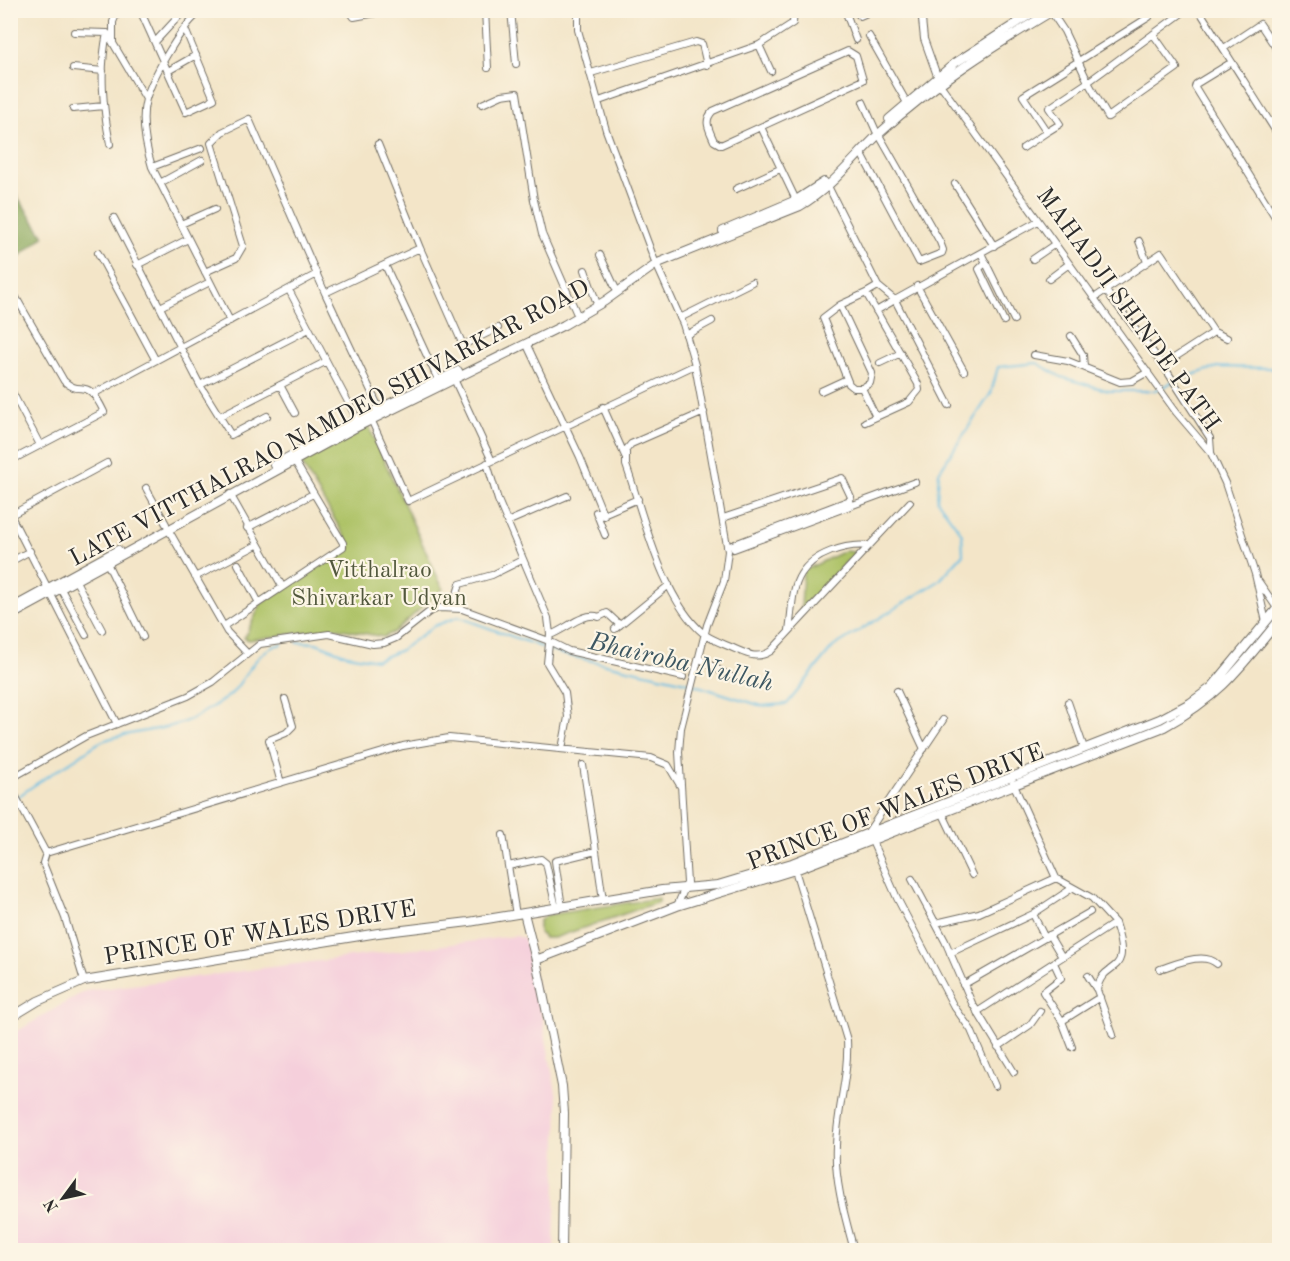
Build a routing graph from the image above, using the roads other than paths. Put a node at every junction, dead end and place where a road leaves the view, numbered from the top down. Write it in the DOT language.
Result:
graph roads {
  1 [pos="118,10"];
  2 [pos="140,10"];
  3 [pos="176,10"];
  4 [pos="203,10"];
  5 [pos="349,10"];
  6 [pos="392,10"];
  7 [pos="484,10"];
  8 [pos="511,10"];
  9 [pos="578,10"];
  10 [pos="794,10"];
  11 [pos="845,10"];
  12 [pos="854,10"];
  13 [pos="874,10"];
  14 [pos="921,10"];
  15 [pos="1037,10"];
  16 [pos="1186,10"];
  17 [pos="1199,10"];
  18 [pos="1052,11"];
  19 [pos="1149,17"];
  20 [pos="185,29"];
  21 [pos="74,32"];
  22 [pos="107,33"];
  23 [pos="1153,33"];
  24 [pos="869,36"];
  25 [pos="856,40"];
  26 [pos="113,42"];
  27 [pos="155,42"];
  28 [pos="759,45"];
  29 [pos="1224,48"];
  30 [pos="1280,54"];
  31 [pos="196,55"];
  32 [pos="165,62"];
  33 [pos="1232,62"];
  34 [pos="1078,63"];
  35 [pos="516,64"];
  36 [pos="707,65"];
  37 [pos="73,68"];
  38 [pos="488,68"];
  39 [pos="103,71"];
  40 [pos="168,71"];
  41 [pos="771,71"];
  42 [pos="591,73"];
  43 [pos="938,81"];
  44 [pos="1088,82"];
  45 [pos="146,99"];
  46 [pos="599,101"];
  47 [pos="863,102"];
  48 [pos="907,103"];
  49 [pos="482,104"];
  50 [pos="104,106"];
  51 [pos="73,109"];
  52 [pos="760,127"];
  53 [pos="1047,132"];
  54 [pos="877,133"];
  55 [pos="1280,138"];
  56 [pos="110,144"];
  57 [pos="378,144"];
  58 [pos="202,148"];
  59 [pos="1023,148"];
  60 [pos="861,153"];
  61 [pos="202,160"];
  62 [pos="152,167"];
  63 [pos="780,169"];
  64 [pos="160,183"];
  65 [pos="955,184"];
  66 [pos="828,186"];
  67 [pos="736,189"];
  68 [pos="796,200"];
  69 [pos="1280,205"];
  70 [pos="215,209"];
  71 [pos="1270,210"];
  72 [pos="114,218"];
  73 [pos="1038,221"];
  74 [pos="181,224"];
  75 [pos="1280,225"];
  76 [pos="188,239"];
  77 [pos="1139,241"];
  78 [pos="1055,244"];
  79 [pos="994,246"];
  80 [pos="420,248"];
  81 [pos="98,253"];
  82 [pos="981,253"];
  83 [pos="600,255"];
  84 [pos="1034,259"];
  85 [pos="655,261"];
  86 [pos="986,262"];
  87 [pos="1147,262"];
  88 [pos="1069,264"];
  89 [pos="137,265"];
  90 [pos="385,265"];
  91 [pos="585,270"];
  92 [pos="205,272"];
  93 [pos="317,274"];
  94 [pos="1049,279"];
  95 [pos="210,282"];
  96 [pos="752,282"];
  97 [pos="615,286"];
  98 [pos="878,286"];
  99 [pos="917,286"];
  100 [pos="10,287"];
  101 [pos="289,290"];
  102 [pos="1106,291"];
  103 [pos="325,293"];
  104 [pos="866,293"];
  105 [pos="893,298"];
  106 [pos="1094,298"];
  107 [pos="596,300"];
  108 [pos="840,305"];
  109 [pos="160,307"];
  110 [pos="876,311"];
  111 [pos="576,312"];
  112 [pos="680,318"];
  113 [pos="1014,320"];
  114 [pos="231,321"];
  115 [pos="712,321"];
  116 [pos="1004,321"];
  117 [pos="498,328"];
  118 [pos="309,329"];
  119 [pos="1214,332"];
  120 [pos="686,335"];
  121 [pos="1071,336"];
  122 [pos="1227,338"];
  123 [pos="526,343"];
  124 [pos="180,345"];
  125 [pos="901,354"];
  126 [pos="1034,355"];
  127 [pos="155,359"];
  128 [pos="325,362"];
  129 [pos="880,363"];
  130 [pos="695,365"];
  131 [pos="1163,365"];
  132 [pos="1084,368"];
  133 [pos="964,371"];
  134 [pos="1148,372"];
  135 [pos="454,379"];
  136 [pos="847,379"];
  137 [pos="440,383"];
  138 [pos="200,385"];
  139 [pos="280,385"];
  140 [pos="10,388"];
  141 [pos="862,388"];
  142 [pos="821,391"];
  143 [pos="95,393"];
  144 [pos="949,405"];
  145 [pos="603,407"];
  146 [pos="379,408"];
  147 [pos="704,412"];
  148 [pos="295,413"];
  149 [pos="220,416"];
  150 [pos="267,416"];
  151 [pos="370,417"];
  152 [pos="876,417"];
  153 [pos="357,419"];
  154 [pos="865,422"];
  155 [pos="563,425"];
  156 [pos="40,445"];
  157 [pos="1211,453"];
  158 [pos="625,457"];
  159 [pos="294,460"];
  160 [pos="10,461"];
  161 [pos="489,462"];
  162 [pos="107,463"];
  163 [pos="915,482"];
  164 [pos="146,488"];
  165 [pos="230,494"];
  166 [pos="313,494"];
  167 [pos="567,496"];
  168 [pos="638,499"];
  169 [pos="910,502"];
  170 [pos="603,513"];
  171 [pos="11,515"];
  172 [pos="723,518"];
  173 [pos="507,522"];
  174 [pos="167,526"];
  175 [pos="247,528"];
  176 [pos="605,535"];
  177 [pos="257,545"];
  178 [pos="868,546"];
  179 [pos="727,549"];
  180 [pos="30,551"];
  181 [pos="522,560"];
  182 [pos="10,562"];
  183 [pos="107,563"];
  184 [pos="238,564"];
  185 [pos="1255,574"];
  186 [pos="195,577"];
  187 [pos="76,580"];
  188 [pos="669,585"];
  189 [pos="282,586"];
  190 [pos="61,589"];
  191 [pos="50,591"];
  192 [pos="258,601"];
  193 [pos="453,608"];
  194 [pos="1279,608"];
  195 [pos="10,609"];
  196 [pos="10,616"];
  197 [pos="1280,619"];
  198 [pos="1269,625"];
  199 [pos="224,626"];
  200 [pos="102,630"];
  201 [pos="789,632"];
  202 [pos="705,634"];
  203 [pos="86,635"];
  204 [pos="143,637"];
  205 [pos="549,638"];
  206 [pos="247,653"];
  207 [pos="699,662"];
  208 [pos="683,677"];
  209 [pos="733,678"];
  210 [pos="897,691"];
  211 [pos="285,699"];
  212 [pos="1068,702"];
  213 [pos="943,720"];
  214 [pos="117,724"];
  215 [pos="1084,748"];
  216 [pos="562,749"];
  217 [pos="924,749"];
  218 [pos="583,765"];
  219 [pos="10,779"];
  220 [pos="1012,781"];
  221 [pos="281,783"];
  222 [pos="682,787"];
  223 [pos="12,788"];
  224 [pos="942,812"];
  225 [pos="502,835"];
  226 [pos="869,836"];
  227 [pos="596,851"];
  228 [pos="46,853"];
  229 [pos="508,866"];
  230 [pos="795,870"];
  231 [pos="972,875"];
  232 [pos="1056,878"];
  233 [pos="912,879"];
  234 [pos="684,888"];
  235 [pos="1071,889"];
  236 [pos="603,900"];
  237 [pos="677,906"];
  238 [pos="559,908"];
  239 [pos="1090,912"];
  240 [pos="520,914"];
  241 [pos="1033,914"];
  242 [pos="936,923"];
  243 [pos="1115,923"];
  244 [pos="1047,936"];
  245 [pos="950,953"];
  246 [pos="1062,957"];
  247 [pos="536,960"];
  248 [pos="1054,963"];
  249 [pos="1217,964"];
  250 [pos="1160,969"];
  251 [pos="1088,976"];
  252 [pos="84,981"];
  253 [pos="963,985"];
  254 [pos="1099,993"];
  255 [pos="1040,1011"];
  256 [pos="977,1012"];
  257 [pos="10,1018"];
  258 [pos="1062,1021"];
  259 [pos="1113,1035"];
  260 [pos="998,1047"];
  261 [pos="1072,1047"];
  262 [pos="1014,1072"];
  263 [pos="995,1086"];
  264 [pos="562,1251"];
  265 [pos="854,1251"];
  1 -- 26 [label="street"];
  2 -- 27 [label="street"];
  3 -- 27 [label="street"];
  4 -- 20 [label="street"];
  5 -- 6 [label="street"];
  7 -- 38 [label="street"];
  8 -- 35 [label="street"];
  9 -- 42 [label="street"];
  10 -- 28 [label="street"];
  11 -- 25 [label="street"];
  12 -- 13 [label="street"];
  14 -- 43 [label="street, MAHADJI SHINDE PATH"];
  15 -- 43 [label="street, LATE VITTHALRAO NAMDEO SHIVARKAR ROAD"];
  16 -- 23 [label="street"];
  17 -- 29 [label="street"];
  18 -- 34 [label="street"];
  18 -- 43 [label="street, LATE VITTHALRAO NAMDEO SHIVARKAR ROAD"];
  19 -- 34 [label="street"];
  20 -- 31 [label="street"];
  20 -- 32 [label="street"];
  21 -- 22 [label="street"];
  22 -- 26 [label="street"];
  22 -- 39 [label="street"];
  23 -- 44 [label="street"];
  23 -- 44 [label="street"];
  24 -- 48 [label="street"];
  26 -- 45 [label="street"];
  27 -- 32 [label="street"];
  28 -- 36 [label="street"];
  28 -- 41 [label="street"];
  29 -- 30 [label="street"];
  29 -- 33 [label="street"];
  31 -- 40 [label="street"];
  31 -- 40 [label="street"];
  32 -- 40 [label="street"];
  32 -- 45 [label="street"];
  33 -- 55 [label="street"];
  33 -- 71 [label="street"];
  34 -- 44 [label="street"];
  34 -- 53 [label="street"];
  36 -- 42 [label="street"];
  36 -- 46 [label="street"];
  37 -- 39 [label="street"];
  39 -- 50 [label="street"];
  42 -- 46 [label="street"];
  43 -- 48 [label="street, LATE VITTHALRAO NAMDEO SHIVARKAR ROAD"];
  43 -- 54 [label="street, LATE VITTHALRAO NAMDEO SHIVARKAR ROAD"];
  43 -- 73 [label="street, MAHADJI SHINDE PATH"];
  44 -- 53 [label="street"];
  45 -- 62 [label="street"];
  46 -- 85 [label="street"];
  47 -- 54 [label="street"];
  48 -- 54 [label="street, LATE VITTHALRAO NAMDEO SHIVARKAR ROAD"];
  49 -- 111 [label="street"];
  50 -- 51 [label="street"];
  50 -- 56 [label="street"];
  52 -- 52 [label="street"];
  52 -- 63 [label="street"];
  53 -- 59 [label="street"];
  54 -- 60 [label="street, LATE VITTHALRAO NAMDEO SHIVARKAR ROAD"];
  54 -- 60 [label="street"];
  54 -- 68 [label="street, LATE VITTHALRAO NAMDEO SHIVARKAR ROAD"];
  57 -- 80 [label="street"];
  58 -- 62 [label="street"];
  60 -- 66 [label="street, LATE VITTHALRAO NAMDEO SHIVARKAR ROAD"];
  61 -- 64 [label="street"];
  62 -- 64 [label="street"];
  63 -- 67 [label="street"];
  63 -- 68 [label="street"];
  64 -- 74 [label="street"];
  65 -- 79 [label="street"];
  66 -- 85 [label="street, LATE VITTHALRAO NAMDEO SHIVARKAR ROAD"];
  66 -- 98 [label="street"];
  68 -- 85 [label="street, LATE VITTHALRAO NAMDEO SHIVARKAR ROAD"];
  69 -- 71 [label="street"];
  70 -- 74 [label="street"];
  71 -- 75 [label="street"];
  72 -- 89 [label="street"];
  73 -- 78 [label="street, MAHADJI SHINDE PATH"];
  73 -- 79 [label="street"];
  74 -- 76 [label="street"];
  76 -- 89 [label="street"];
  76 -- 92 [label="street"];
  77 -- 87 [label="street"];
  78 -- 84 [label="street"];
  78 -- 88 [label="street, MAHADJI SHINDE PATH"];
  79 -- 82 [label="street"];
  80 -- 90 [label="street"];
  80 -- 117 [label="street"];
  81 -- 127 [label="street"];
  82 -- 86 [label="street"];
  82 -- 99 [label="street"];
  83 -- 97 [label="street"];
  85 -- 97 [label="street, LATE VITTHALRAO NAMDEO SHIVARKAR ROAD"];
  85 -- 112 [label="street"];
  85 -- 123 [label="street, LATE VITTHALRAO NAMDEO SHIVARKAR ROAD"];
  86 -- 113 [label="street"];
  86 -- 116 [label="street"];
  87 -- 102 [label="street"];
  87 -- 119 [label="street"];
  88 -- 94 [label="street"];
  88 -- 106 [label="street, MAHADJI SHINDE PATH"];
  89 -- 109 [label="street"];
  90 -- 103 [label="street"];
  90 -- 137 [label="street"];
  91 -- 107 [label="street"];
  92 -- 93 [label="street"];
  92 -- 95 [label="street"];
  93 -- 101 [label="street"];
  93 -- 103 [label="street"];
  95 -- 109 [label="street"];
  95 -- 114 [label="street"];
  96 -- 112 [label="street"];
  97 -- 107 [label="street, LATE VITTHALRAO NAMDEO SHIVARKAR ROAD"];
  98 -- 104 [label="street"];
  98 -- 105 [label="street"];
  99 -- 105 [label="street"];
  99 -- 133 [label="street"];
  100 -- 143 [label="street"];
  101 -- 114 [label="street"];
  101 -- 118 [label="street"];
  102 -- 106 [label="street"];
  102 -- 131 [label="street"];
  103 -- 146 [label="street"];
  104 -- 108 [label="street"];
  104 -- 110 [label="street"];
  105 -- 110 [label="street"];
  105 -- 144 [label="street"];
  106 -- 134 [label="street, MAHADJI SHINDE PATH"];
  107 -- 111 [label="street, LATE VITTHALRAO NAMDEO SHIVARKAR ROAD"];
  108 -- 136 [label="street"];
  108 -- 141 [label="street"];
  109 -- 124 [label="street"];
  110 -- 125 [label="street"];
  111 -- 137 [label="street, LATE VITTHALRAO NAMDEO SHIVARKAR ROAD"];
  112 -- 120 [label="street"];
  114 -- 124 [label="street"];
  115 -- 120 [label="street"];
  118 -- 128 [label="street"];
  118 -- 138 [label="street"];
  119 -- 122 [label="street"];
  119 -- 131 [label="street"];
  120 -- 130 [label="street"];
  121 -- 132 [label="street"];
  123 -- 135 [label="street, LATE VITTHALRAO NAMDEO SHIVARKAR ROAD"];
  123 -- 155 [label="street"];
  124 -- 127 [label="street"];
  124 -- 138 [label="street"];
  125 -- 129 [label="street"];
  125 -- 152 [label="street"];
  126 -- 132 [label="street"];
  127 -- 143 [label="street"];
  128 -- 139 [label="street"];
  128 -- 153 [label="street"];
  130 -- 145 [label="street"];
  130 -- 147 [label="street"];
  131 -- 157 [label="street"];
  132 -- 134 [label="street"];
  134 -- 157 [label="street, MAHADJI SHINDE PATH"];
  135 -- 137 [label="street, LATE VITTHALRAO NAMDEO SHIVARKAR ROAD"];
  135 -- 161 [label="street"];
  136 -- 141 [label="street"];
  136 -- 142 [label="street"];
  137 -- 146 [label="street, LATE VITTHALRAO NAMDEO SHIVARKAR ROAD"];
  137 -- 151 [label="street, LATE VITTHALRAO NAMDEO SHIVARKAR ROAD"];
  138 -- 149 [label="street"];
  139 -- 148 [label="street"];
  139 -- 149 [label="street"];
  140 -- 156 [label="street"];
  141 -- 152 [label="street"];
  143 -- 156 [label="street"];
  145 -- 155 [label="street"];
  145 -- 158 [label="street"];
  146 -- 151 [label="street, LATE VITTHALRAO NAMDEO SHIVARKAR ROAD"];
  147 -- 158 [label="street"];
  147 -- 172 [label="street"];
  149 -- 150 [label="street"];
  151 -- 153 [label="street, LATE VITTHALRAO NAMDEO SHIVARKAR ROAD"];
  151 -- 159 [label="street, LATE VITTHALRAO NAMDEO SHIVARKAR ROAD"];
  151 -- 161 [label="street"];
  152 -- 154 [label="street"];
  153 -- 174 [label="street, LATE VITTHALRAO NAMDEO SHIVARKAR ROAD"];
  155 -- 161 [label="street"];
  155 -- 170 [label="street"];
  156 -- 160 [label="street"];
  157 -- 185 [label="street, MAHADJI SHINDE PATH"];
  158 -- 168 [label="street"];
  159 -- 165 [label="street, LATE VITTHALRAO NAMDEO SHIVARKAR ROAD"];
  159 -- 166 [label="street"];
  161 -- 173 [label="street"];
  162 -- 171 [label="street"];
  163 -- 179 [label="street"];
  164 -- 174 [label="street"];
  165 -- 174 [label="street, LATE VITTHALRAO NAMDEO SHIVARKAR ROAD"];
  165 -- 175 [label="street"];
  166 -- 175 [label="street"];
  166 -- 189 [label="street"];
  167 -- 173 [label="street"];
  168 -- 170 [label="street"];
  168 -- 188 [label="street"];
  169 -- 178 [label="street"];
  170 -- 176 [label="street"];
  171 -- 180 [label="street"];
  172 -- 179 [label="street"];
  172 -- 179 [label="street"];
  173 -- 181 [label="street"];
  174 -- 183 [label="street, LATE VITTHALRAO NAMDEO SHIVARKAR ROAD"];
  174 -- 186 [label="street"];
  174 -- 191 [label="street, LATE VITTHALRAO NAMDEO SHIVARKAR ROAD"];
  175 -- 177 [label="street"];
  177 -- 186 [label="street"];
  177 -- 189 [label="street"];
  178 -- 201 [label="street"];
  178 -- 201 [label="street"];
  179 -- 202 [label="street"];
  180 -- 182 [label="street"];
  180 -- 191 [label="street"];
  181 -- 193 [label="street"];
  181 -- 205 [label="street"];
  183 -- 187 [label="street, LATE VITTHALRAO NAMDEO SHIVARKAR ROAD"];
  183 -- 204 [label="street"];
  184 -- 192 [label="street"];
  185 -- 194 [label="street, MAHADJI SHINDE PATH"];
  185 -- 198 [label="street, MAHADJI SHINDE PATH"];
  186 -- 199 [label="street"];
  187 -- 190 [label="street, LATE VITTHALRAO NAMDEO SHIVARKAR ROAD"];
  187 -- 200 [label="street"];
  188 -- 202 [label="street"];
  188 -- 205 [label="street"];
  189 -- 192 [label="street"];
  190 -- 191 [label="street, LATE VITTHALRAO NAMDEO SHIVARKAR ROAD"];
  190 -- 203 [label="street"];
  191 -- 195 [label="street, LATE VITTHALRAO NAMDEO SHIVARKAR ROAD"];
  191 -- 196 [label="street, LATE VITTHALRAO NAMDEO SHIVARKAR ROAD"];
  191 -- 214 [label="street"];
  192 -- 199 [label="street"];
  193 -- 205 [label="street"];
  193 -- 206 [label="street"];
  194 -- 198 [label="street, PRINCE OF WALES DRIVE"];
  197 -- 198 [label="street, PRINCE OF WALES DRIVE"];
  198 -- 215 [label="street, PRINCE OF WALES DRIVE"];
  198 -- 220 [label="street, PRINCE OF WALES DRIVE"];
  199 -- 206 [label="street"];
  201 -- 202 [label="street"];
  202 -- 207 [label="street"];
  205 -- 208 [label="street"];
  205 -- 216 [label="street"];
  206 -- 214 [label="street"];
  207 -- 209 [label="street"];
  207 -- 222 [label="street"];
  210 -- 217 [label="street"];
  211 -- 221 [label="street"];
  212 -- 215 [label="street"];
  213 -- 217 [label="street"];
  214 -- 219 [label="street"];
  215 -- 220 [label="street, PRINCE OF WALES DRIVE"];
  216 -- 221 [label="street"];
  216 -- 222 [label="street"];
  217 -- 226 [label="street"];
  218 -- 227 [label="street"];
  220 -- 224 [label="street, PRINCE OF WALES DRIVE"];
  220 -- 226 [label="street, PRINCE OF WALES DRIVE"];
  220 -- 232 [label="street"];
  221 -- 228 [label="street"];
  222 -- 234 [label="street"];
  223 -- 228 [label="street"];
  224 -- 226 [label="street, PRINCE OF WALES DRIVE"];
  224 -- 231 [label="street"];
  225 -- 229 [label="street"];
  226 -- 230 [label="street, PRINCE OF WALES DRIVE"];
  226 -- 234 [label="street, PRINCE OF WALES DRIVE"];
  226 -- 263 [label="street"];
  227 -- 236 [label="street"];
  227 -- 238 [label="street"];
  228 -- 252 [label="street"];
  229 -- 238 [label="street"];
  229 -- 240 [label="street"];
  230 -- 237 [label="street, PRINCE OF WALES DRIVE"];
  230 -- 265 [label="street"];
  232 -- 235 [label="street"];
  232 -- 242 [label="street"];
  233 -- 242 [label="street"];
  234 -- 236 [label="street, PRINCE OF WALES DRIVE"];
  234 -- 237 [label="street"];
  235 -- 241 [label="street"];
  235 -- 243 [label="street"];
  236 -- 238 [label="street, PRINCE OF WALES DRIVE"];
  237 -- 247 [label="street, PRINCE OF WALES DRIVE"];
  238 -- 240 [label="street, PRINCE OF WALES DRIVE"];
  239 -- 244 [label="street"];
  240 -- 247 [label="street"];
  240 -- 252 [label="street, PRINCE OF WALES DRIVE"];
  241 -- 244 [label="street"];
  241 -- 245 [label="street"];
  242 -- 245 [label="street"];
  243 -- 246 [label="street"];
  243 -- 254 [label="street"];
  244 -- 246 [label="street"];
  244 -- 253 [label="street"];
  245 -- 253 [label="street"];
  246 -- 248 [label="street"];
  247 -- 264 [label="street"];
  248 -- 256 [label="street"];
  248 -- 258 [label="street"];
  249 -- 250 [label="street"];
  251 -- 254 [label="street"];
  252 -- 257 [label="street, PRINCE OF WALES DRIVE"];
  253 -- 256 [label="street"];
  254 -- 258 [label="street"];
  254 -- 259 [label="street"];
  255 -- 260 [label="street"];
  256 -- 260 [label="street"];
  258 -- 261 [label="street"];
  260 -- 262 [label="street"];
}
